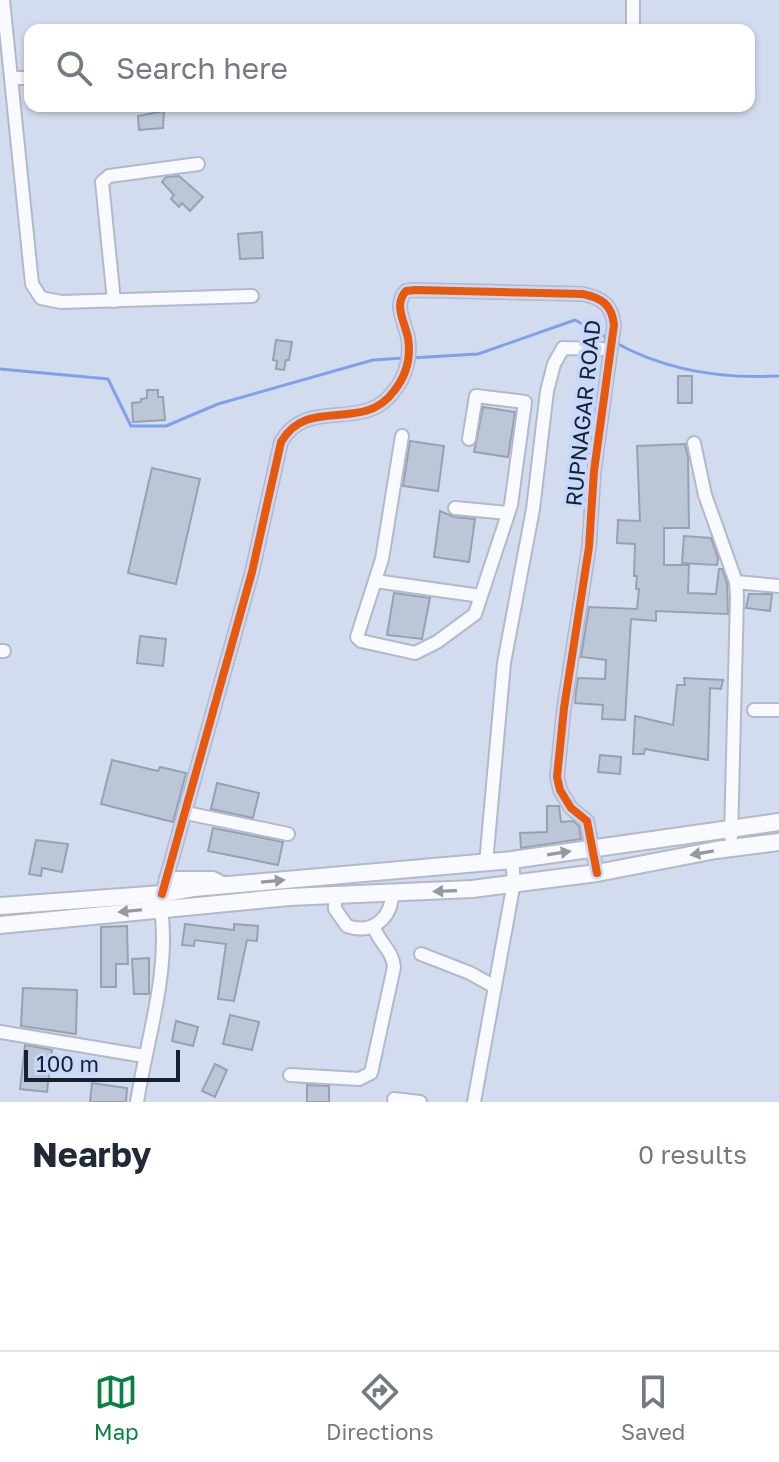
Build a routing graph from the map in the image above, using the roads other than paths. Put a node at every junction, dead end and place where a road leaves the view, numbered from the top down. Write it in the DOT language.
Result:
graph roads {
  1 [pos="3,0"];
  2 [pos="633,0"];
  3 [pos="633,24"];
  4 [pos="4,38"];
  5 [pos="11,78"];
  6 [pos="24,78"];
  7 [pos="198,164"];
  8 [pos="252,296"];
  9 [pos="114,301"];
  10 [pos="606,348"];
  11 [pos="402,436"];
  12 [pos="469,439"];
  13 [pos="694,443"];
  14 [pos="455,508"];
  15 [pos="510,509"];
  16 [pos="533,509"];
  17 [pos="375,581"];
  18 [pos="736,582"];
  19 [pos="779,586"];
  20 [pos="481,596"];
  21 [pos="754,710"];
  22 [pos="779,710"];
  23 [pos="186,813"];
  24 [pos="779,822"];
  25 [pos="730,829"];
  26 [pos="288,834"];
  27 [pos="779,842"];
  28 [pos="593,848"];
  29 [pos="733,848"];
  30 [pos="512,860"];
  31 [pos="486,863"];
  32 [pos="597,873"];
  33 [pos="514,882"];
  34 [pos="163,893"];
  35 [pos="392,893"];
  36 [pos="335,902"];
  37 [pos="0,906"];
  38 [pos="0,925"];
  39 [pos="374,927"];
  40 [pos="421,954"];
  41 [pos="495,987"];
  42 [pos="0,1032"];
  43 [pos="144,1056"];
  44 [pos="290,1075"];
  45 [pos="394,1099"];
  46 [pos="137,1102"];
  47 [pos="420,1102"];
  48 [pos="474,1102"];
  1 -- 4 [label="street"];
  2 -- 3 [label="street"];
  4 -- 5 [label="street"];
  5 -- 6 [label="street"];
  5 -- 9 [label="street"];
  7 -- 9 [label="street"];
  8 -- 9 [label="street"];
  10 -- 16 [label="street"];
  10 -- 23 [label="street, RUPNAGAR ROAD"];
  10 -- 28 [label="street, RUPNAGAR ROAD"];
  11 -- 17 [label="street"];
  12 -- 15 [label="street"];
  13 -- 18 [label="street"];
  14 -- 15 [label="street"];
  15 -- 16 [label="street"];
  15 -- 20 [label="street"];
  16 -- 31 [label="street"];
  17 -- 20 [label="street"];
  17 -- 20 [label="street"];
  18 -- 19 [label="street"];
  18 -- 25 [label="street"];
  21 -- 22 [label="street"];
  23 -- 26 [label="street"];
  23 -- 34 [label="street, RUPNAGAR ROAD"];
  24 -- 25 [label="main road"];
  25 -- 28 [label="main road"];
  25 -- 29 [label="street"];
  27 -- 29 [label="main road"];
  30 -- 28 [label="main road, one-way"];
  28 -- 32 [label="street, RUPNAGAR ROAD"];
  29 -- 32 [label="main road, one-way"];
  30 -- 31 [label="main road"];
  30 -- 33 [label="street"];
  34 -- 31 [label="main road, one-way"];
  32 -- 33 [label="main road"];
  33 -- 35 [label="main road, one-way"];
  33 -- 41 [label="street"];
  34 -- 35 [label="main road"];
  34 -- 37 [label="main road"];
  34 -- 38 [label="main road, one-way"];
  34 -- 43 [label="street"];
  35 -- 39 [label="street"];
  36 -- 39 [label="street"];
  39 -- 44 [label="street"];
  40 -- 41 [label="street"];
  41 -- 48 [label="street"];
  42 -- 43 [label="street"];
  43 -- 46 [label="street"];
  45 -- 47 [label="street"];
}
